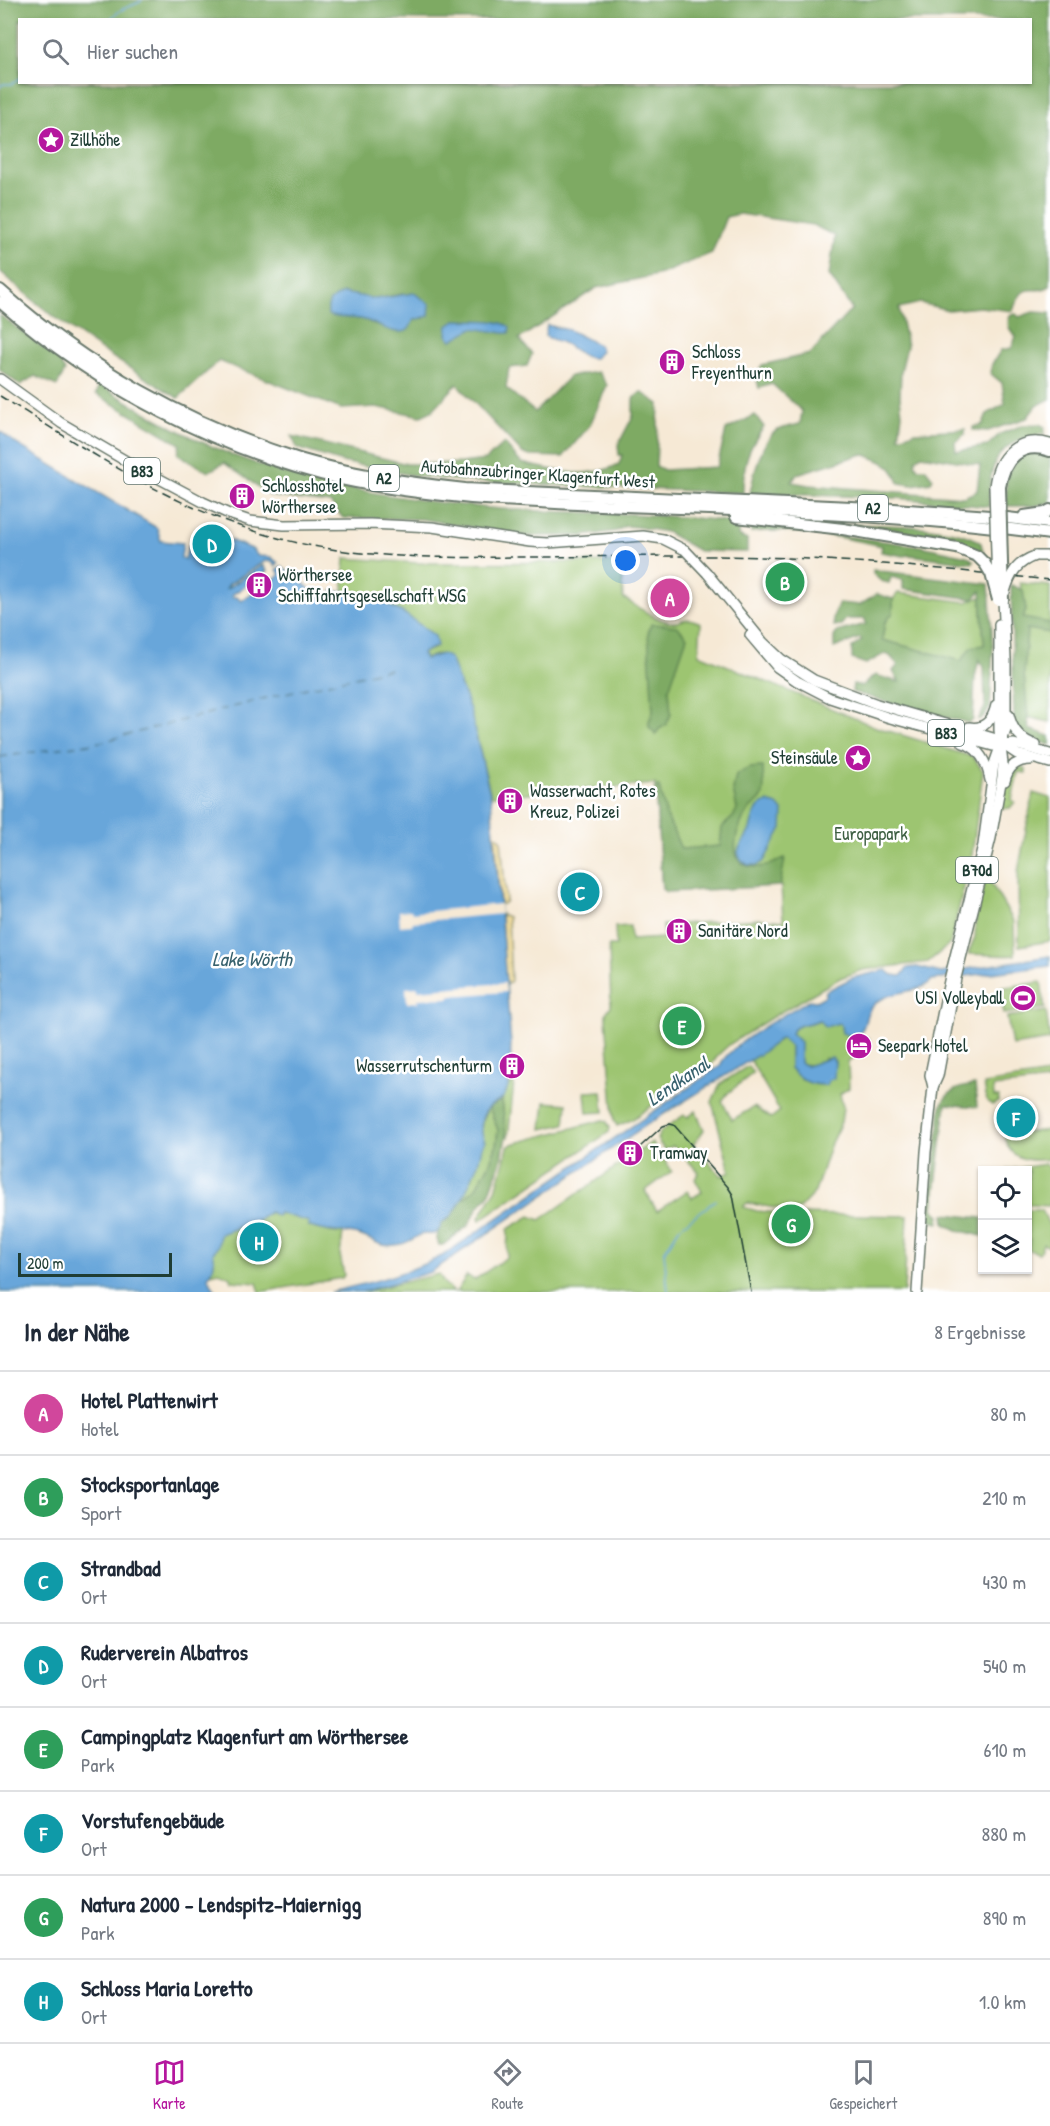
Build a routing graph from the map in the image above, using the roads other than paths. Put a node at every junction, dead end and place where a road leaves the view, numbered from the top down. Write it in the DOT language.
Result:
graph roads {
  1 [pos="0,290"];
  2 [pos="0,302"];
  3 [pos="89,364"];
  4 [pos="110,378"];
  5 [pos="0,379"];
  6 [pos="1050,444"];
  7 [pos="1050,451"];
  8 [pos="997,487"];
  9 [pos="733,510"];
  10 [pos="1050,510"];
  11 [pos="756,512"];
  12 [pos="1013,518"];
  13 [pos="1050,523"];
  14 [pos="1050,534"];
  15 [pos="1050,556"];
  16 [pos="1001,604"];
  17 [pos="733,607"];
  18 [pos="1000,683"];
  19 [pos="1007,698"];
  20 [pos="914,715"];
  21 [pos="890,718"];
  22 [pos="1001,744"];
  23 [pos="1048,757"];
  24 [pos="991,788"];
  25 [pos="991,838"];
  26 [pos="959,951"];
  27 [pos="917,1292"];
  1 -- 3 [label="highway, Autobahnzubringer Klagenfurt West / A2"];
  2 -- 3 [label="highway, Autobahnzubringer Klagenfurt West / A2"];
  3 -- 4 [label="highway, Autobahnzubringer Klagenfurt West / A2"];
  4 -- 9 [label="highway, Autobahnzubringer Klagenfurt West / A2"];
  4 -- 9 [label="highway, Autobahnzubringer Klagenfurt West / A2"];
  5 -- 17 [label="main road, B83, bridge"];
  6 -- 8 [label="main road"];
  7 -- 8 [label="highway"];
  8 -- 16 [label="highway, bridge"];
  9 -- 11 [label="highway, Autobahnzubringer Klagenfurt West / A2"];
  9 -- 11 [label="highway"];
  10 -- 12 [label="highway"];
  11 -- 12 [label="highway, Autobahnzubringer Klagenfurt West / A2"];
  11 -- 14 [label="highway, Autobahnzubringer Klagenfurt West / A2"];
  11 -- 16 [label="highway, bridge"];
  12 -- 13 [label="highway, Autobahnzubringer Klagenfurt West / A2"];
  15 -- 16 [label="main road, bridge"];
  16 -- 18 [label="main road"];
  16 -- 19 [label="main road"];
  17 -- 20 [label="main road, B83"];
  17 -- 21 [label="main road, B83"];
  18 -- 20 [label="main road"];
  18 -- 22 [label="main road"];
  19 -- 22 [label="main road"];
  19 -- 23 [label="main road"];
  20 -- 22 [label="main road, B83"];
  21 -- 22 [label="main road, B83"];
  21 -- 24 [label="main road"];
  22 -- 23 [label="main road, B83"];
  22 -- 24 [label="main road, B70d"];
  22 -- 25 [label="main road, B70d"];
  23 -- 25 [label="main road"];
  24 -- 26 [label="main road, B70d"];
  25 -- 26 [label="main road, B70d"];
  26 -- 27 [label="main road, B70d"];
}
